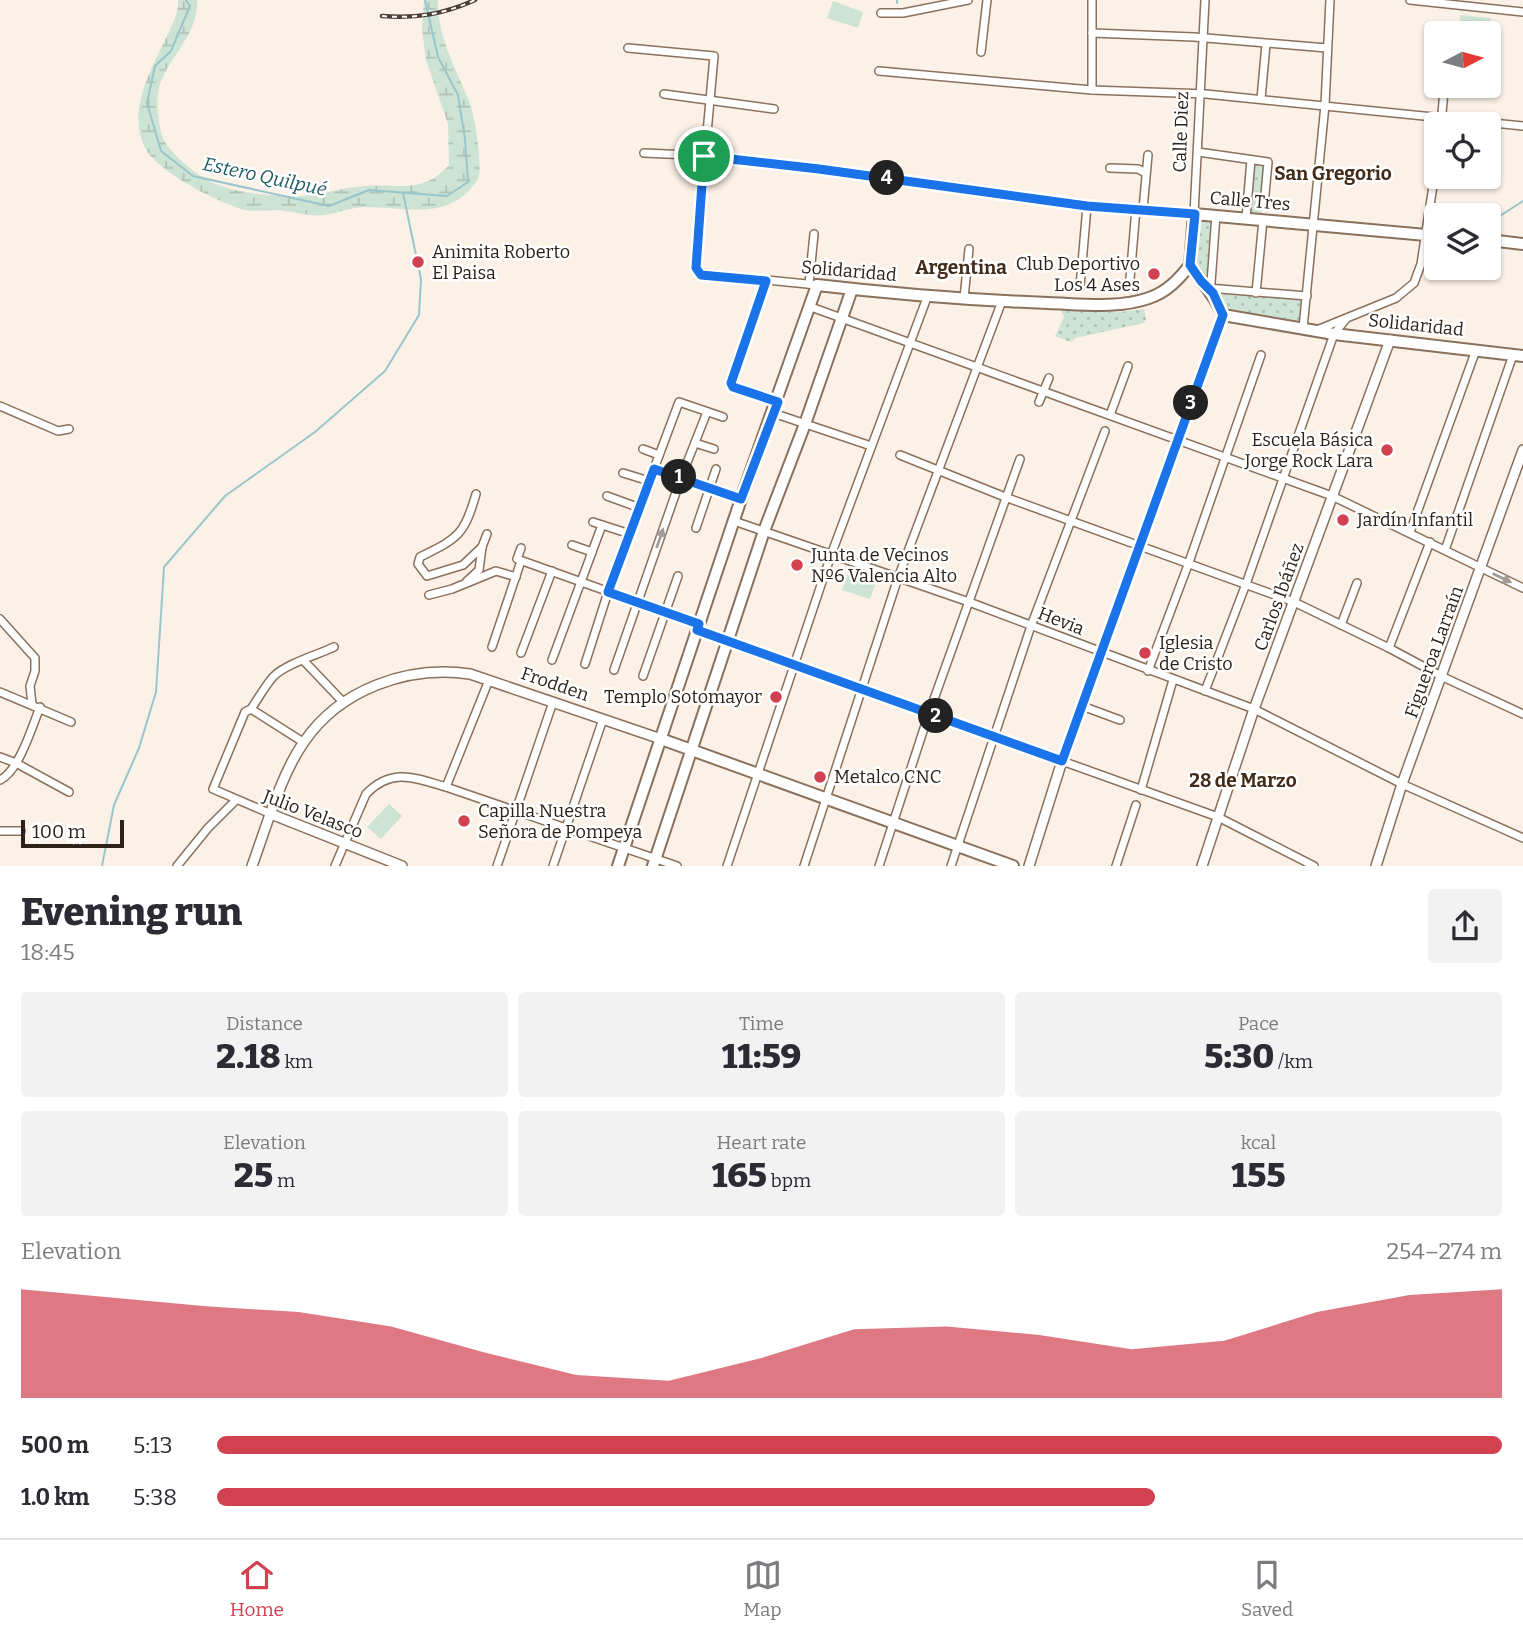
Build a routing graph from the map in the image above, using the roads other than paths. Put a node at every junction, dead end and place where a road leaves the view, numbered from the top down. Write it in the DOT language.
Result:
graph roads {
  1 [pos="968,0"];
  2 [pos="987,0"];
  3 [pos="1093,0"];
  4 [pos="1205,0"];
  5 [pos="1330,0"];
  6 [pos="1410,0"];
  7 [pos="1450,2"];
  8 [pos="1523,12"];
  9 [pos="881,13"];
  10 [pos="1092,33"];
  11 [pos="1203,38"];
  12 [pos="1266,44"];
  13 [pos="628,48"];
  14 [pos="1327,48"];
  15 [pos="981,52"];
  16 [pos="879,71"];
  17 [pos="1092,90"];
  18 [pos="664,94"];
  19 [pos="1200,94"];
  20 [pos="710,99"];
  21 [pos="1261,99"];
  22 [pos="1325,105"];
  23 [pos="774,109"];
  24 [pos="1424,119"];
  25 [pos="1501,125"];
  26 [pos="1523,127"];
  27 [pos="1198,152"];
  28 [pos="644,153"];
  29 [pos="1147,155"];
  30 [pos="704,156"];
  31 [pos="1251,160"];
  32 [pos="1111,168"];
  33 [pos="1146,173"];
  34 [pos="1264,205"];
  35 [pos="1087,206"];
  36 [pos="1140,209"];
  37 [pos="1195,214"];
  38 [pos="1216,215"];
  39 [pos="1246,218"];
  40 [pos="1263,220"];
  41 [pos="1313,224"];
  42 [pos="814,234"];
  43 [pos="1424,234"];
  44 [pos="1501,242"];
  45 [pos="1523,244"];
  46 [pos="969,249"];
  47 [pos="1424,255"];
  48 [pos="1190,265"];
  49 [pos="1130,279"];
  50 [pos="766,281"];
  51 [pos="813,285"];
  52 [pos="1080,287"];
  53 [pos="1208,288"];
  54 [pos="852,289"];
  55 [pos="1256,293"];
  56 [pos="928,295"];
  57 [pos="1307,296"];
  58 [pos="964,298"];
  59 [pos="1002,301"];
  60 [pos="811,307"];
  61 [pos="1223,315"];
  62 [pos="842,318"];
  63 [pos="1346,319"];
  64 [pos="1303,328"];
  65 [pos="1316,331"];
  66 [pos="1334,334"];
  67 [pos="1390,340"];
  68 [pos="911,342"];
  69 [pos="1476,350"];
  70 [pos="1261,355"];
  71 [pos="1518,355"];
  72 [pos="1128,366"];
  73 [pos="976,367"];
  74 [pos="1049,378"];
  75 [pos="1044,391"];
  76 [pos="1039,402"];
  77 [pos="0,406"];
  78 [pos="776,408"];
  79 [pos="707,412"];
  80 [pos="1110,415"];
  81 [pos="723,417"];
  82 [pos="805,424"];
  83 [pos="69,429"];
  84 [pos="1105,430"];
  85 [pos="1178,440"];
  86 [pos="695,443"];
  87 [pos="871,446"];
  88 [pos="643,449"];
  89 [pos="714,449"];
  90 [pos="1523,450"];
  91 [pos="659,455"];
  92 [pos="900,455"];
  93 [pos="1226,457"];
  94 [pos="1020,458"];
  95 [pos="654,469"];
  96 [pos="716,469"];
  97 [pos="940,471"];
  98 [pos="623,473"];
  99 [pos="681,478"];
  100 [pos="1284,478"];
  101 [pos="649,481"];
  102 [pos="710,488"];
  103 [pos="476,494"];
  104 [pos="607,496"];
  105 [pos="1332,496"];
  106 [pos="1005,497"];
  107 [pos="741,499"];
  108 [pos="639,508"];
  109 [pos="593,522"];
  110 [pos="734,522"];
  111 [pos="1073,522"];
  112 [pos="602,525"];
  113 [pos="696,528"];
  114 [pos="764,531"];
  115 [pos="1410,532"];
  116 [pos="487,534"];
  117 [pos="630,534"];
  118 [pos="1430,542"];
  119 [pos="572,545"];
  120 [pos="482,547"];
  121 [pos="1139,547"];
  122 [pos="521,548"];
  123 [pos="1445,550"];
  124 [pos="592,552"];
  125 [pos="831,555"];
  126 [pos="519,560"];
  127 [pos="1188,565"];
  128 [pos="1482,568"];
  129 [pos="552,571"];
  130 [pos="678,576"];
  131 [pos="516,578"];
  132 [pos="898,578"];
  133 [pos="581,582"];
  134 [pos="1357,583"];
  135 [pos="464,584"];
  136 [pos="1246,584"];
  137 [pos="1523,588"];
  138 [pos="608,592"];
  139 [pos="429,595"];
  140 [pos="970,602"];
  141 [pos="1294,602"];
  142 [pos="638,603"];
  143 [pos="664,612"];
  144 [pos="0,619"];
  145 [pos="1341,625"];
  146 [pos="1031,626"];
  147 [pos="698,627"];
  148 [pos="727,641"];
  149 [pos="334,647"];
  150 [pos="492,647"];
  151 [pos="1389,648"];
  152 [pos="521,653"];
  153 [pos="1101,653"];
  154 [pos="552,660"];
  155 [pos="304,661"];
  156 [pos="585,664"];
  157 [pos="793,666"];
  158 [pos="614,670"];
  159 [pos="1148,671"];
  160 [pos="643,676"];
  161 [pos="1443,677"];
  162 [pos="489,680"];
  163 [pos="1173,680"];
  164 [pos="860,689"];
  165 [pos="1205,691"];
  166 [pos="0,692"];
  167 [pos="553,702"];
  168 [pos="344,703"];
  169 [pos="36,706"];
  170 [pos="1083,706"];
  171 [pos="251,709"];
  172 [pos="1254,709"];
  173 [pos="929,713"];
  174 [pos="1523,714"];
  175 [pos="603,719"];
  176 [pos="1120,720"];
  177 [pos="71,722"];
  178 [pos="994,737"];
  179 [pos="661,739"];
  180 [pos="303,742"];
  181 [pos="693,750"];
  182 [pos="0,757"];
  183 [pos="1062,761"];
  184 [pos="16,763"];
  185 [pos="759,774"];
  186 [pos="0,780"];
  187 [pos="1402,784"];
  188 [pos="446,787"];
  189 [pos="1141,790"];
  190 [pos="69,792"];
  191 [pos="827,799"];
  192 [pos="236,800"];
  193 [pos="1136,806"];
  194 [pos="515,811"];
  195 [pos="271,814"];
  196 [pos="1218,817"];
  197 [pos="894,823"];
  198 [pos="565,827"];
  199 [pos="0,831"];
  200 [pos="21,831"];
  201 [pos="1523,838"];
  202 [pos="344,842"];
  203 [pos="958,846"];
  204 [pos="624,847"];
  205 [pos="654,862"];
  206 [pos="177,866"];
  207 [pos="252,866"];
  208 [pos="335,866"];
  209 [pos="402,866"];
  210 [pos="496,866"];
  211 [pos="552,866"];
  212 [pos="618,866"];
  213 [pos="677,866"];
  214 [pos="727,866"];
  215 [pos="804,866"];
  216 [pos="879,866"];
  217 [pos="951,866"];
  218 [pos="1013,866"];
  219 [pos="1029,866"];
  220 [pos="1116,866"];
  221 [pos="1202,866"];
  222 [pos="1314,866"];
  223 [pos="1376,866"];
  1 -- 9 [label="street"];
  2 -- 15 [label="street"];
  3 -- 10 [label="street"];
  4 -- 11 [label="street, Calle Diez"];
  5 -- 14 [label="street"];
  6 -- 7 [label="street"];
  7 -- 8 [label="street"];
  10 -- 11 [label="street"];
  10 -- 17 [label="street"];
  11 -- 12 [label="street"];
  11 -- 19 [label="street, Calle Diez"];
  12 -- 14 [label="street"];
  12 -- 21 [label="street"];
  13 -- 20 [label="street"];
  14 -- 22 [label="street"];
  16 -- 17 [label="street"];
  17 -- 19 [label="street"];
  18 -- 20 [label="street"];
  19 -- 21 [label="street"];
  19 -- 27 [label="street, Calle Diez"];
  20 -- 23 [label="street"];
  20 -- 30 [label="street"];
  21 -- 22 [label="street"];
  22 -- 24 [label="street"];
  22 -- 41 [label="street"];
  25 -- 26 [label="street"];
  27 -- 31 [label="street"];
  27 -- 37 [label="street, Calle Diez"];
  28 -- 30 [label="street, Calle Tres"];
  29 -- 33 [label="street"];
  30 -- 35 [label="street, Calle Tres"];
  30 -- 50 [label="street, Solidaridad"];
  31 -- 34 [label="street"];
  31 -- 39 [label="street"];
  32 -- 33 [label="street"];
  33 -- 36 [label="street"];
  35 -- 36 [label="street, Calle Tres"];
  35 -- 52 [label="street"];
  36 -- 37 [label="street, Calle Tres"];
  36 -- 49 [label="street"];
  37 -- 38 [label="main road, Calle Tres"];
  37 -- 48 [label="main road, Calle Diez"];
  38 -- 39 [label="main road, Calle Tres"];
  38 -- 53 [label="street"];
  39 -- 40 [label="main road, Calle Tres"];
  40 -- 41 [label="main road, Calle Tres"];
  40 -- 55 [label="street"];
  41 -- 43 [label="main road, Calle Tres"];
  41 -- 57 [label="street"];
  42 -- 51 [label="street"];
  44 -- 45 [label="main road"];
  46 -- 58 [label="street"];
  47 -- 63 [label="street"];
  48 -- 53 [label="main road"];
  48 -- 59 [label="main road, Solidaridad"];
  50 -- 51 [label="street, Solidaridad"];
  50 -- 78 [label="street"];
  51 -- 54 [label="main road, Solidaridad"];
  51 -- 60 [label="main road"];
  53 -- 55 [label="street"];
  53 -- 61 [label="main road"];
  54 -- 56 [label="main road, Solidaridad"];
  54 -- 62 [label="main road"];
  55 -- 57 [label="street"];
  56 -- 58 [label="main road, Solidaridad"];
  56 -- 68 [label="street"];
  57 -- 64 [label="street"];
  58 -- 59 [label="main road, Solidaridad"];
  59 -- 73 [label="street"];
  60 -- 62 [label="street"];
  60 -- 78 [label="main road"];
  61 -- 64 [label="main road, Solidaridad"];
  61 -- 85 [label="street"];
  62 -- 68 [label="street"];
  62 -- 82 [label="main road"];
  63 -- 65 [label="street"];
  63 -- 66 [label="street"];
  64 -- 65 [label="main road, Solidaridad"];
  65 -- 66 [label="main road, Solidaridad"];
  66 -- 67 [label="main road, Solidaridad"];
  66 -- 100 [label="street"];
  67 -- 69 [label="main road, Solidaridad"];
  67 -- 105 [label="street, Carlos Ibáñez"];
  68 -- 73 [label="street"];
  68 -- 87 [label="street"];
  69 -- 71 [label="main road, Solidaridad"];
  69 -- 115 [label="street"];
  70 -- 93 [label="street"];
  71 -- 123 [label="street"];
  72 -- 80 [label="street"];
  73 -- 75 [label="street"];
  73 -- 97 [label="street"];
  74 -- 75 [label="street"];
  75 -- 76 [label="street"];
  75 -- 80 [label="street"];
  77 -- 83 [label="street"];
  78 -- 82 [label="street"];
  78 -- 107 [label="main road"];
  79 -- 81 [label="street"];
  79 -- 86 [label="street"];
  79 -- 91 [label="street"];
  80 -- 85 [label="street"];
  82 -- 87 [label="street"];
  82 -- 114 [label="main road"];
  84 -- 111 [label="street"];
  85 -- 93 [label="street"];
  85 -- 121 [label="street"];
  86 -- 89 [label="street"];
  86 -- 99 [label="street"];
  87 -- 125 [label="street"];
  88 -- 91 [label="street"];
  90 -- 128 [label="street, Figueroa Larraín"];
  91 -- 95 [label="street"];
  92 -- 97 [label="street"];
  93 -- 100 [label="street"];
  93 -- 127 [label="street"];
  94 -- 106 [label="street"];
  95 -- 99 [label="street"];
  95 -- 101 [label="street"];
  96 -- 102 [label="street"];
  97 -- 106 [label="street"];
  97 -- 132 [label="street"];
  98 -- 101 [label="street"];
  99 -- 102 [label="street"];
  142 -- 99 [label="street, one-way"];
  100 -- 105 [label="street"];
  100 -- 136 [label="street"];
  101 -- 108 [label="street"];
  102 -- 107 [label="street"];
  102 -- 113 [label="street"];
  103 -- 120 [label="street"];
  104 -- 108 [label="street"];
  105 -- 115 [label="street"];
  105 -- 141 [label="street, Carlos Ibáñez"];
  106 -- 111 [label="street"];
  106 -- 140 [label="street"];
  107 -- 110 [label="main road"];
  108 -- 117 [label="street"];
  109 -- 112 [label="street"];
  110 -- 114 [label="street, Hevia"];
  110 -- 147 [label="main road"];
  111 -- 121 [label="street"];
  111 -- 146 [label="street"];
  112 -- 117 [label="street"];
  112 -- 124 [label="street"];
  114 -- 125 [label="street, Hevia"];
  114 -- 148 [label="main road"];
  115 -- 118 [label="street"];
  116 -- 120 [label="street"];
  117 -- 138 [label="street"];
  118 -- 123 [label="street"];
  118 -- 151 [label="street"];
  119 -- 124 [label="street"];
  120 -- 135 [label="street"];
  121 -- 127 [label="street"];
  121 -- 153 [label="street"];
  122 -- 126 [label="street"];
  123 -- 128 [label="street"];
  124 -- 133 [label="street"];
  125 -- 132 [label="street, Hevia"];
  125 -- 157 [label="street"];
  126 -- 129 [label="street"];
  126 -- 131 [label="street"];
  127 -- 136 [label="street"];
  127 -- 159 [label="street"];
  128 -- 137 [label="street, one-way"];
  128 -- 161 [label="street, Figueroa Larraín"];
  129 -- 133 [label="street"];
  129 -- 152 [label="street"];
  130 -- 143 [label="street"];
  131 -- 135 [label="street"];
  131 -- 150 [label="street"];
  132 -- 140 [label="street, Hevia"];
  132 -- 164 [label="street"];
  133 -- 138 [label="street"];
  133 -- 154 [label="street"];
  134 -- 145 [label="street"];
  135 -- 139 [label="street"];
  136 -- 141 [label="street"];
  136 -- 165 [label="street"];
  138 -- 142 [label="street"];
  138 -- 156 [label="street"];
  140 -- 146 [label="street, Hevia"];
  140 -- 173 [label="street"];
  141 -- 145 [label="street"];
  141 -- 172 [label="street, Carlos Ibáñez"];
  142 -- 143 [label="street"];
  142 -- 158 [label="street"];
  143 -- 147 [label="street"];
  143 -- 160 [label="street"];
  144 -- 169 [label="street"];
  145 -- 151 [label="street"];
  146 -- 153 [label="street, Hevia"];
  146 -- 178 [label="street"];
  147 -- 148 [label="street"];
  147 -- 179 [label="main road"];
  148 -- 157 [label="street"];
  148 -- 181 [label="main road"];
  149 -- 155 [label="street"];
  151 -- 161 [label="street"];
  153 -- 159 [label="street, Hevia"];
  153 -- 170 [label="street"];
  155 -- 168 [label="street"];
  155 -- 171 [label="street"];
  157 -- 164 [label="street"];
  157 -- 185 [label="street"];
  159 -- 163 [label="street, Hevia"];
  161 -- 174 [label="street"];
  161 -- 187 [label="street, Figueroa Larraín"];
  162 -- 167 [label="street, Frodden"];
  162 -- 168 [label="street, Frodden"];
  162 -- 188 [label="street"];
  163 -- 165 [label="street, Hevia"];
  163 -- 189 [label="street"];
  164 -- 173 [label="street"];
  164 -- 191 [label="street"];
  165 -- 172 [label="street, Hevia"];
  166 -- 169 [label="street"];
  167 -- 175 [label="street, Frodden"];
  167 -- 194 [label="street"];
  168 -- 180 [label="street, Frodden"];
  169 -- 177 [label="street"];
  169 -- 184 [label="street"];
  170 -- 176 [label="street"];
  170 -- 183 [label="street"];
  171 -- 180 [label="street"];
  171 -- 192 [label="street, Julio Velasco"];
  172 -- 187 [label="street, Hevia"];
  172 -- 196 [label="street, Carlos Ibáñez"];
  173 -- 178 [label="street"];
  173 -- 197 [label="street"];
  175 -- 179 [label="street, Frodden"];
  175 -- 198 [label="street"];
  178 -- 183 [label="street"];
  178 -- 203 [label="street"];
  179 -- 181 [label="main road, Frodden"];
  179 -- 204 [label="main road"];
  180 -- 195 [label="street, Frodden"];
  181 -- 185 [label="main road, Frodden"];
  181 -- 205 [label="main road"];
  182 -- 184 [label="street"];
  183 -- 189 [label="street"];
  183 -- 219 [label="street"];
  184 -- 186 [label="street"];
  184 -- 190 [label="street"];
  185 -- 191 [label="main road, Frodden"];
  185 -- 214 [label="street"];
  187 -- 201 [label="street, Hevia"];
  187 -- 223 [label="street, Figueroa Larraín"];
  188 -- 194 [label="street"];
  188 -- 202 [label="street"];
  189 -- 196 [label="street"];
  191 -- 197 [label="main road, Frodden"];
  191 -- 215 [label="street"];
  192 -- 195 [label="street, Julio Velasco"];
  192 -- 206 [label="street"];
  193 -- 220 [label="street"];
  194 -- 198 [label="street"];
  194 -- 210 [label="street"];
  195 -- 202 [label="street, Julio Velasco"];
  195 -- 207 [label="street, Frodden"];
  196 -- 221 [label="street, Carlos Ibáñez"];
  196 -- 222 [label="street"];
  197 -- 203 [label="main road, Frodden"];
  197 -- 216 [label="street"];
  198 -- 204 [label="street"];
  198 -- 211 [label="street"];
  199 -- 200 [label="street"];
  202 -- 208 [label="street"];
  202 -- 209 [label="street, Julio Velasco"];
  203 -- 217 [label="street"];
  203 -- 218 [label="main road, Frodden"];
  204 -- 205 [label="street"];
  204 -- 212 [label="main road"];
  205 -- 213 [label="street"];
}
